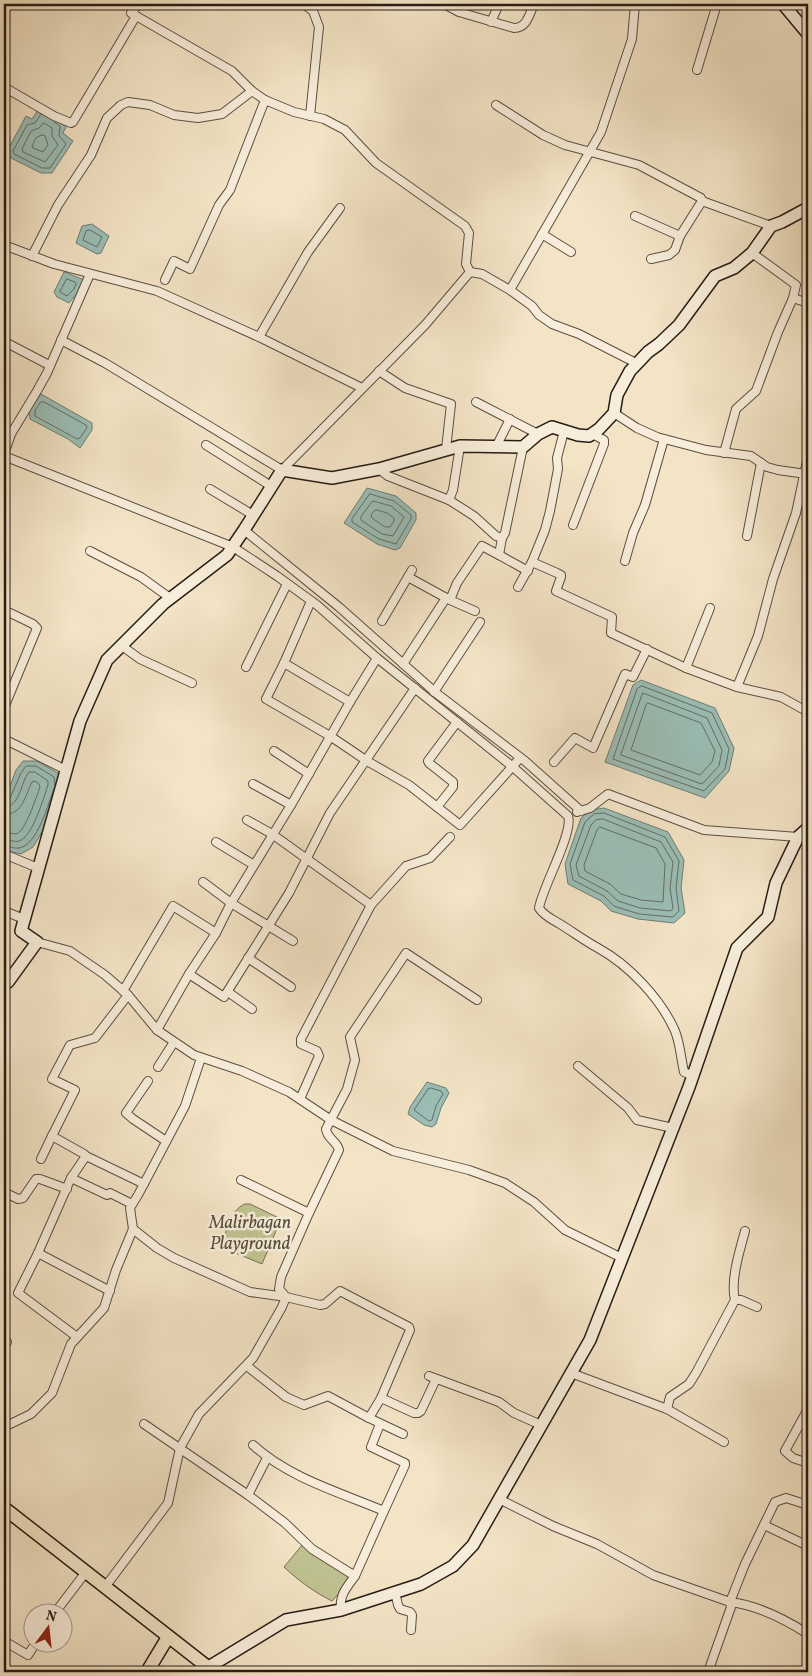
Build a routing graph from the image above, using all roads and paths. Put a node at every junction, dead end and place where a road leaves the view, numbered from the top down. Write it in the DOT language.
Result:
graph roads {
  1 [pos="139,4"];
  2 [pos="304,4"];
  3 [pos="444,4"];
  4 [pos="499,4"];
  5 [pos="534,4"];
  6 [pos="635,4"];
  7 [pos="717,4"];
  8 [pos="784,4"];
  9 [pos="136,16"];
  10 [pos="491,22"];
  11 [pos="808,32"];
  12 [pos="697,70"];
  13 [pos="4,87"];
  14 [pos="252,91"];
  15 [pos="265,100"];
  16 [pos="496,105"];
  17 [pos="310,116"];
  18 [pos="590,152"];
  19 [pos="702,201"];
  20 [pos="340,208"];
  21 [pos="808,208"];
  22 [pos="635,216"];
  23 [pos="770,226"];
  24 [pos="542,234"];
  25 [pos="680,236"];
  26 [pos="4,245"];
  27 [pos="571,252"];
  28 [pos="752,253"];
  29 [pos="32,256"];
  30 [pos="652,259"];
  31 [pos="470,272"];
  32 [pos="90,274"];
  33 [pos="165,280"];
  34 [pos="510,290"];
  35 [pos="793,298"];
  36 [pos="808,303"];
  37 [pos="259,337"];
  38 [pos="61,340"];
  39 [pos="7,344"];
  40 [pos="636,363"];
  41 [pos="49,365"];
  42 [pos="379,371"];
  43 [pos="362,388"];
  44 [pos="476,402"];
  45 [pos="614,414"];
  46 [pos="510,419"];
  47 [pos="564,430"];
  48 [pos="538,434"];
  49 [pos="592,434"];
  50 [pos="664,438"];
  51 [pos="206,445"];
  52 [pos="460,446"];
  53 [pos="496,447"];
  54 [pos="523,447"];
  55 [pos="446,449"];
  56 [pos="724,453"];
  57 [pos="4,455"];
  58 [pos="808,456"];
  59 [pos="761,463"];
  60 [pos="380,469"];
  61 [pos="282,470"];
  62 [pos="806,474"];
  63 [pos="271,486"];
  64 [pos="210,489"];
  65 [pos="449,500"];
  66 [pos="253,515"];
  67 [pos="572,525"];
  68 [pos="244,530"];
  69 [pos="747,536"];
  70 [pos="502,538"];
  71 [pos="233,547"];
  72 [pos="90,551"];
  73 [pos="499,555"];
  74 [pos="625,561"];
  75 [pos="532,562"];
  76 [pos="528,571"];
  77 [pos="288,584"];
  78 [pos="518,587"];
  79 [pos="170,598"];
  80 [pos="448,599"];
  81 [pos="311,601"];
  82 [pos="710,608"];
  83 [pos="4,610"];
  84 [pos="475,611"];
  85 [pos="382,621"];
  86 [pos="480,622"];
  87 [pos="122,646"];
  88 [pos="647,649"];
  89 [pos="378,658"];
  90 [pos="284,663"];
  91 [pos="403,664"];
  92 [pos="246,667"];
  93 [pos="686,668"];
  94 [pos="192,683"];
  95 [pos="415,688"];
  96 [pos="737,688"];
  97 [pos="434,692"];
  98 [pos="350,702"];
  99 [pos="4,708"];
  100 [pos="808,712"];
  101 [pos="456,722"];
  102 [pos="330,736"];
  103 [pos="4,739"];
  104 [pos="274,751"];
  105 [pos="520,758"];
  106 [pos="367,761"];
  107 [pos="554,762"];
  108 [pos="513,766"];
  109 [pos="66,770"];
  110 [pos="309,774"];
  111 [pos="254,784"];
  112 [pos="291,805"];
  113 [pos="437,807"];
  114 [pos="581,811"];
  115 [pos="568,816"];
  116 [pos="247,820"];
  117 [pos="808,828"];
  118 [pos="272,834"];
  119 [pos="450,837"];
  120 [pos="798,837"];
  121 [pos="216,842"];
  122 [pos="4,854"];
  123 [pos="306,858"];
  124 [pos="254,865"];
  125 [pos="38,868"];
  126 [pos="203,882"];
  127 [pos="232,903"];
  128 [pos="371,905"];
  129 [pos="4,911"];
  130 [pos="24,919"];
  131 [pos="268,925"];
  132 [pos="216,933"];
  133 [pos="293,941"];
  134 [pos="37,942"];
  135 [pos="248,958"];
  136 [pos="189,974"];
  137 [pos="5,985"];
  138 [pos="290,986"];
  139 [pos="228,992"];
  140 [pos="125,993"];
  141 [pos="476,1000"];
  142 [pos="252,1009"];
  143 [pos="157,1030"];
  144 [pos="174,1042"];
  145 [pos="201,1058"];
  146 [pos="578,1066"];
  147 [pos="158,1067"];
  148 [pos="693,1076"];
  149 [pos="148,1081"];
  150 [pos="300,1099"];
  151 [pos="331,1120"];
  152 [pos="673,1128"];
  153 [pos="52,1136"];
  154 [pos="166,1141"];
  155 [pos="86,1156"];
  156 [pos="40,1159"];
  157 [pos="71,1178"];
  158 [pos="241,1180"];
  159 [pos="144,1184"];
  160 [pos="68,1189"];
  161 [pos="4,1192"];
  162 [pos="132,1204"];
  163 [pos="309,1213"];
  164 [pos="133,1229"];
  165 [pos="745,1230"];
  166 [pos="38,1253"];
  167 [pos="622,1258"];
  168 [pos="110,1291"];
  169 [pos="286,1297"];
  170 [pos="735,1300"];
  171 [pos="757,1307"];
  172 [pos="77,1337"];
  173 [pos="246,1366"];
  174 [pos="571,1373"];
  175 [pos="381,1398"];
  176 [pos="667,1409"];
  177 [pos="808,1409"];
  178 [pos="369,1418"];
  179 [pos="144,1424"];
  180 [pos="380,1424"];
  181 [pos="541,1425"];
  182 [pos="4,1427"];
  183 [pos="403,1434"];
  184 [pos="724,1442"];
  185 [pos="252,1445"];
  186 [pos="180,1448"];
  187 [pos="266,1458"];
  188 [pos="808,1463"];
  189 [pos="248,1495"];
  190 [pos="499,1499"];
  191 [pos="808,1505"];
  192 [pos="4,1508"];
  193 [pos="384,1511"];
  194 [pos="764,1525"];
  195 [pos="808,1546"];
  196 [pos="86,1572"];
  197 [pos="355,1576"];
  198 [pos="105,1587"];
  199 [pos="394,1592"];
  200 [pos="730,1602"];
  201 [pos="62,1604"];
  202 [pos="341,1610"];
  203 [pos="411,1630"];
  204 [pos="808,1634"];
  205 [pos="168,1637"];
  206 [pos="4,1641"];
  207 [pos="22,1652"];
  208 [pos="210,1670"];
  209 [pos="147,1672"];
  210 [pos="708,1672"];
  1 -- 9 [label="street"];
  2 -- 17 [label="street"];
  3 -- 10 [label="street"];
  4 -- 10 [label="street"];
  5 -- 10 [label="street"];
  6 -- 18 [label="street"];
  7 -- 12 [label="street"];
  8 -- 11 [label="street"];
  9 -- 13 [label="street"];
  9 -- 14 [label="street"];
  14 -- 15 [label="street"];
  14 -- 29 [label="street"];
  15 -- 17 [label="street"];
  15 -- 33 [label="street"];
  16 -- 18 [label="street"];
  17 -- 31 [label="street"];
  18 -- 19 [label="street"];
  18 -- 24 [label="street"];
  19 -- 23 [label="street"];
  19 -- 25 [label="street"];
  20 -- 37 [label="street"];
  21 -- 23 [label="street"];
  22 -- 25 [label="street"];
  23 -- 28 [label="street"];
  24 -- 27 [label="street"];
  24 -- 34 [label="street"];
  25 -- 30 [label="street"];
  26 -- 29 [label="street"];
  28 -- 35 [label="street"];
  28 -- 40 [label="street"];
  29 -- 32 [label="street"];
  31 -- 34 [label="street"];
  31 -- 42 [label="street"];
  32 -- 37 [label="street"];
  32 -- 38 [label="street"];
  34 -- 40 [label="street"];
  35 -- 36 [label="street"];
  35 -- 56 [label="street"];
  37 -- 43 [label="street"];
  38 -- 41 [label="street"];
  38 -- 61 [label="street"];
  39 -- 41 [label="street"];
  40 -- 45 [label="street"];
  41 -- 57 [label="street"];
  42 -- 43 [label="street"];
  42 -- 55 [label="street"];
  43 -- 61 [label="street"];
  44 -- 46 [label="street"];
  45 -- 49 [label="street"];
  45 -- 50 [label="street"];
  46 -- 48 [label="street"];
  46 -- 53 [label="street"];
  47 -- 48 [label="street"];
  47 -- 49 [label="street"];
  47 -- 75 [label="street"];
  48 -- 54 [label="street"];
  49 -- 67 [label="street"];
  50 -- 56 [label="street"];
  50 -- 74 [label="street"];
  51 -- 63 [label="street"];
  52 -- 53 [label="street"];
  52 -- 55 [label="street"];
  52 -- 65 [label="street"];
  53 -- 54 [label="street"];
  54 -- 70 [label="street"];
  55 -- 60 [label="street"];
  56 -- 59 [label="street"];
  57 -- 71 [label="street"];
  58 -- 62 [label="street"];
  59 -- 62 [label="street"];
  59 -- 69 [label="street"];
  60 -- 61 [label="street"];
  60 -- 65 [label="street"];
  61 -- 63 [label="street"];
  62 -- 96 [label="street"];
  63 -- 66 [label="street"];
  64 -- 66 [label="street"];
  65 -- 70 [label="street"];
  66 -- 68 [label="street"];
  68 -- 71 [label="street"];
  68 -- 91 [label="street"];
  70 -- 73 [label="street"];
  71 -- 77 [label="street"];
  71 -- 79 [label="street"];
  72 -- 79 [label="street"];
  73 -- 76 [label="street"];
  73 -- 80 [label="street"];
  75 -- 76 [label="street"];
  75 -- 88 [label="street"];
  76 -- 78 [label="street"];
  77 -- 81 [label="street"];
  77 -- 92 [label="street"];
  79 -- 87 [label="street"];
  80 -- 84 [label="street"];
  80 -- 85 [label="street"];
  80 -- 91 [label="street"];
  81 -- 89 [label="street"];
  81 -- 90 [label="street"];
  82 -- 93 [label="street"];
  83 -- 99 [label="street"];
  86 -- 97 [label="street"];
  87 -- 94 [label="street"];
  87 -- 109 [label="street"];
  88 -- 93 [label="street"];
  88 -- 107 [label="street"];
  89 -- 95 [label="street"];
  89 -- 98 [label="street"];
  90 -- 98 [label="street"];
  90 -- 102 [label="street"];
  91 -- 97 [label="street"];
  93 -- 96 [label="street"];
  95 -- 101 [label="street"];
  95 -- 106 [label="street"];
  96 -- 100 [label="street"];
  97 -- 105 [label="street"];
  98 -- 102 [label="street"];
  101 -- 108 [label="street"];
  101 -- 113 [label="street"];
  102 -- 106 [label="street"];
  102 -- 110 [label="street"];
  103 -- 109 [label="street"];
  104 -- 110 [label="street"];
  105 -- 108 [label="street"];
  105 -- 114 [label="street"];
  106 -- 113 [label="street"];
  106 -- 123 [label="street"];
  108 -- 113 [label="street"];
  108 -- 115 [label="street"];
  109 -- 125 [label="street"];
  110 -- 112 [label="street"];
  111 -- 112 [label="street"];
  112 -- 118 [label="street"];
  114 -- 115 [label="street"];
  114 -- 120 [label="street"];
  115 -- 148 [label="street"];
  116 -- 118 [label="street"];
  117 -- 120 [label="street"];
  118 -- 123 [label="street"];
  118 -- 124 [label="street"];
  119 -- 128 [label="street"];
  120 -- 148 [label="street"];
  121 -- 124 [label="street"];
  122 -- 125 [label="street"];
  123 -- 128 [label="street"];
  123 -- 131 [label="street"];
  124 -- 127 [label="street"];
  125 -- 130 [label="street"];
  126 -- 127 [label="street"];
  127 -- 131 [label="street"];
  127 -- 132 [label="street"];
  128 -- 150 [label="street"];
  129 -- 130 [label="street"];
  130 -- 134 [label="street"];
  131 -- 133 [label="street"];
  131 -- 135 [label="street"];
  132 -- 136 [label="street"];
  132 -- 140 [label="street"];
  134 -- 137 [label="street"];
  134 -- 140 [label="street"];
  135 -- 138 [label="street"];
  135 -- 139 [label="street"];
  136 -- 139 [label="street"];
  136 -- 143 [label="street"];
  139 -- 142 [label="street"];
  140 -- 143 [label="street"];
  140 -- 153 [label="street"];
  141 -- 151 [label="street"];
  143 -- 144 [label="street"];
  144 -- 145 [label="street"];
  144 -- 147 [label="street"];
  145 -- 150 [label="street"];
  145 -- 154 [label="street"];
  146 -- 152 [label="street"];
  148 -- 152 [label="street"];
  149 -- 154 [label="street"];
  150 -- 151 [label="street"];
  151 -- 163 [label="street"];
  151 -- 167 [label="street"];
  152 -- 167 [label="street"];
  153 -- 155 [label="street"];
  153 -- 156 [label="street"];
  154 -- 159 [label="street"];
  155 -- 157 [label="street"];
  155 -- 159 [label="street"];
  157 -- 160 [label="street"];
  157 -- 162 [label="street"];
  158 -- 163 [label="street"];
  159 -- 162 [label="street"];
  160 -- 161 [label="street"];
  160 -- 166 [label="street"];
  162 -- 164 [label="street"];
  163 -- 169 [label="street"];
  164 -- 168 [label="street"];
  164 -- 169 [label="street"];
  165 -- 170 [label="street"];
  166 -- 168 [label="street"];
  166 -- 172 [label="street"];
  167 -- 174 [label="street"];
  168 -- 172 [label="street"];
  169 -- 173 [label="street"];
  169 -- 175 [label="street"];
  170 -- 171 [label="street"];
  170 -- 176 [label="street"];
  172 -- 182 [label="street"];
  173 -- 178 [label="street"];
  173 -- 186 [label="street"];
  174 -- 176 [label="street"];
  174 -- 181 [label="street"];
  175 -- 178 [label="street"];
  175 -- 181 [label="street"];
  176 -- 184 [label="street"];
  177 -- 188 [label="street"];
  178 -- 180 [label="street"];
  179 -- 186 [label="street"];
  180 -- 183 [label="street"];
  180 -- 193 [label="street"];
  181 -- 190 [label="street"];
  185 -- 187 [label="street"];
  186 -- 189 [label="street"];
  186 -- 198 [label="street"];
  187 -- 189 [label="street"];
  187 -- 193 [label="street"];
  189 -- 197 [label="street"];
  190 -- 199 [label="street"];
  190 -- 200 [label="street"];
  191 -- 194 [label="street"];
  192 -- 196 [label="main road"];
  193 -- 197 [label="street"];
  194 -- 195 [label="street"];
  194 -- 200 [label="street"];
  196 -- 198 [label="main road"];
  196 -- 201 [label="street"];
  197 -- 202 [label="street"];
  198 -- 205 [label="main road"];
  199 -- 202 [label="street"];
  199 -- 203 [label="street"];
  200 -- 204 [label="street"];
  200 -- 210 [label="street"];
  202 -- 208 [label="street"];
  205 -- 208 [label="main road"];
  205 -- 209 [label="main road"];
  206 -- 207 [label="street"];
}
